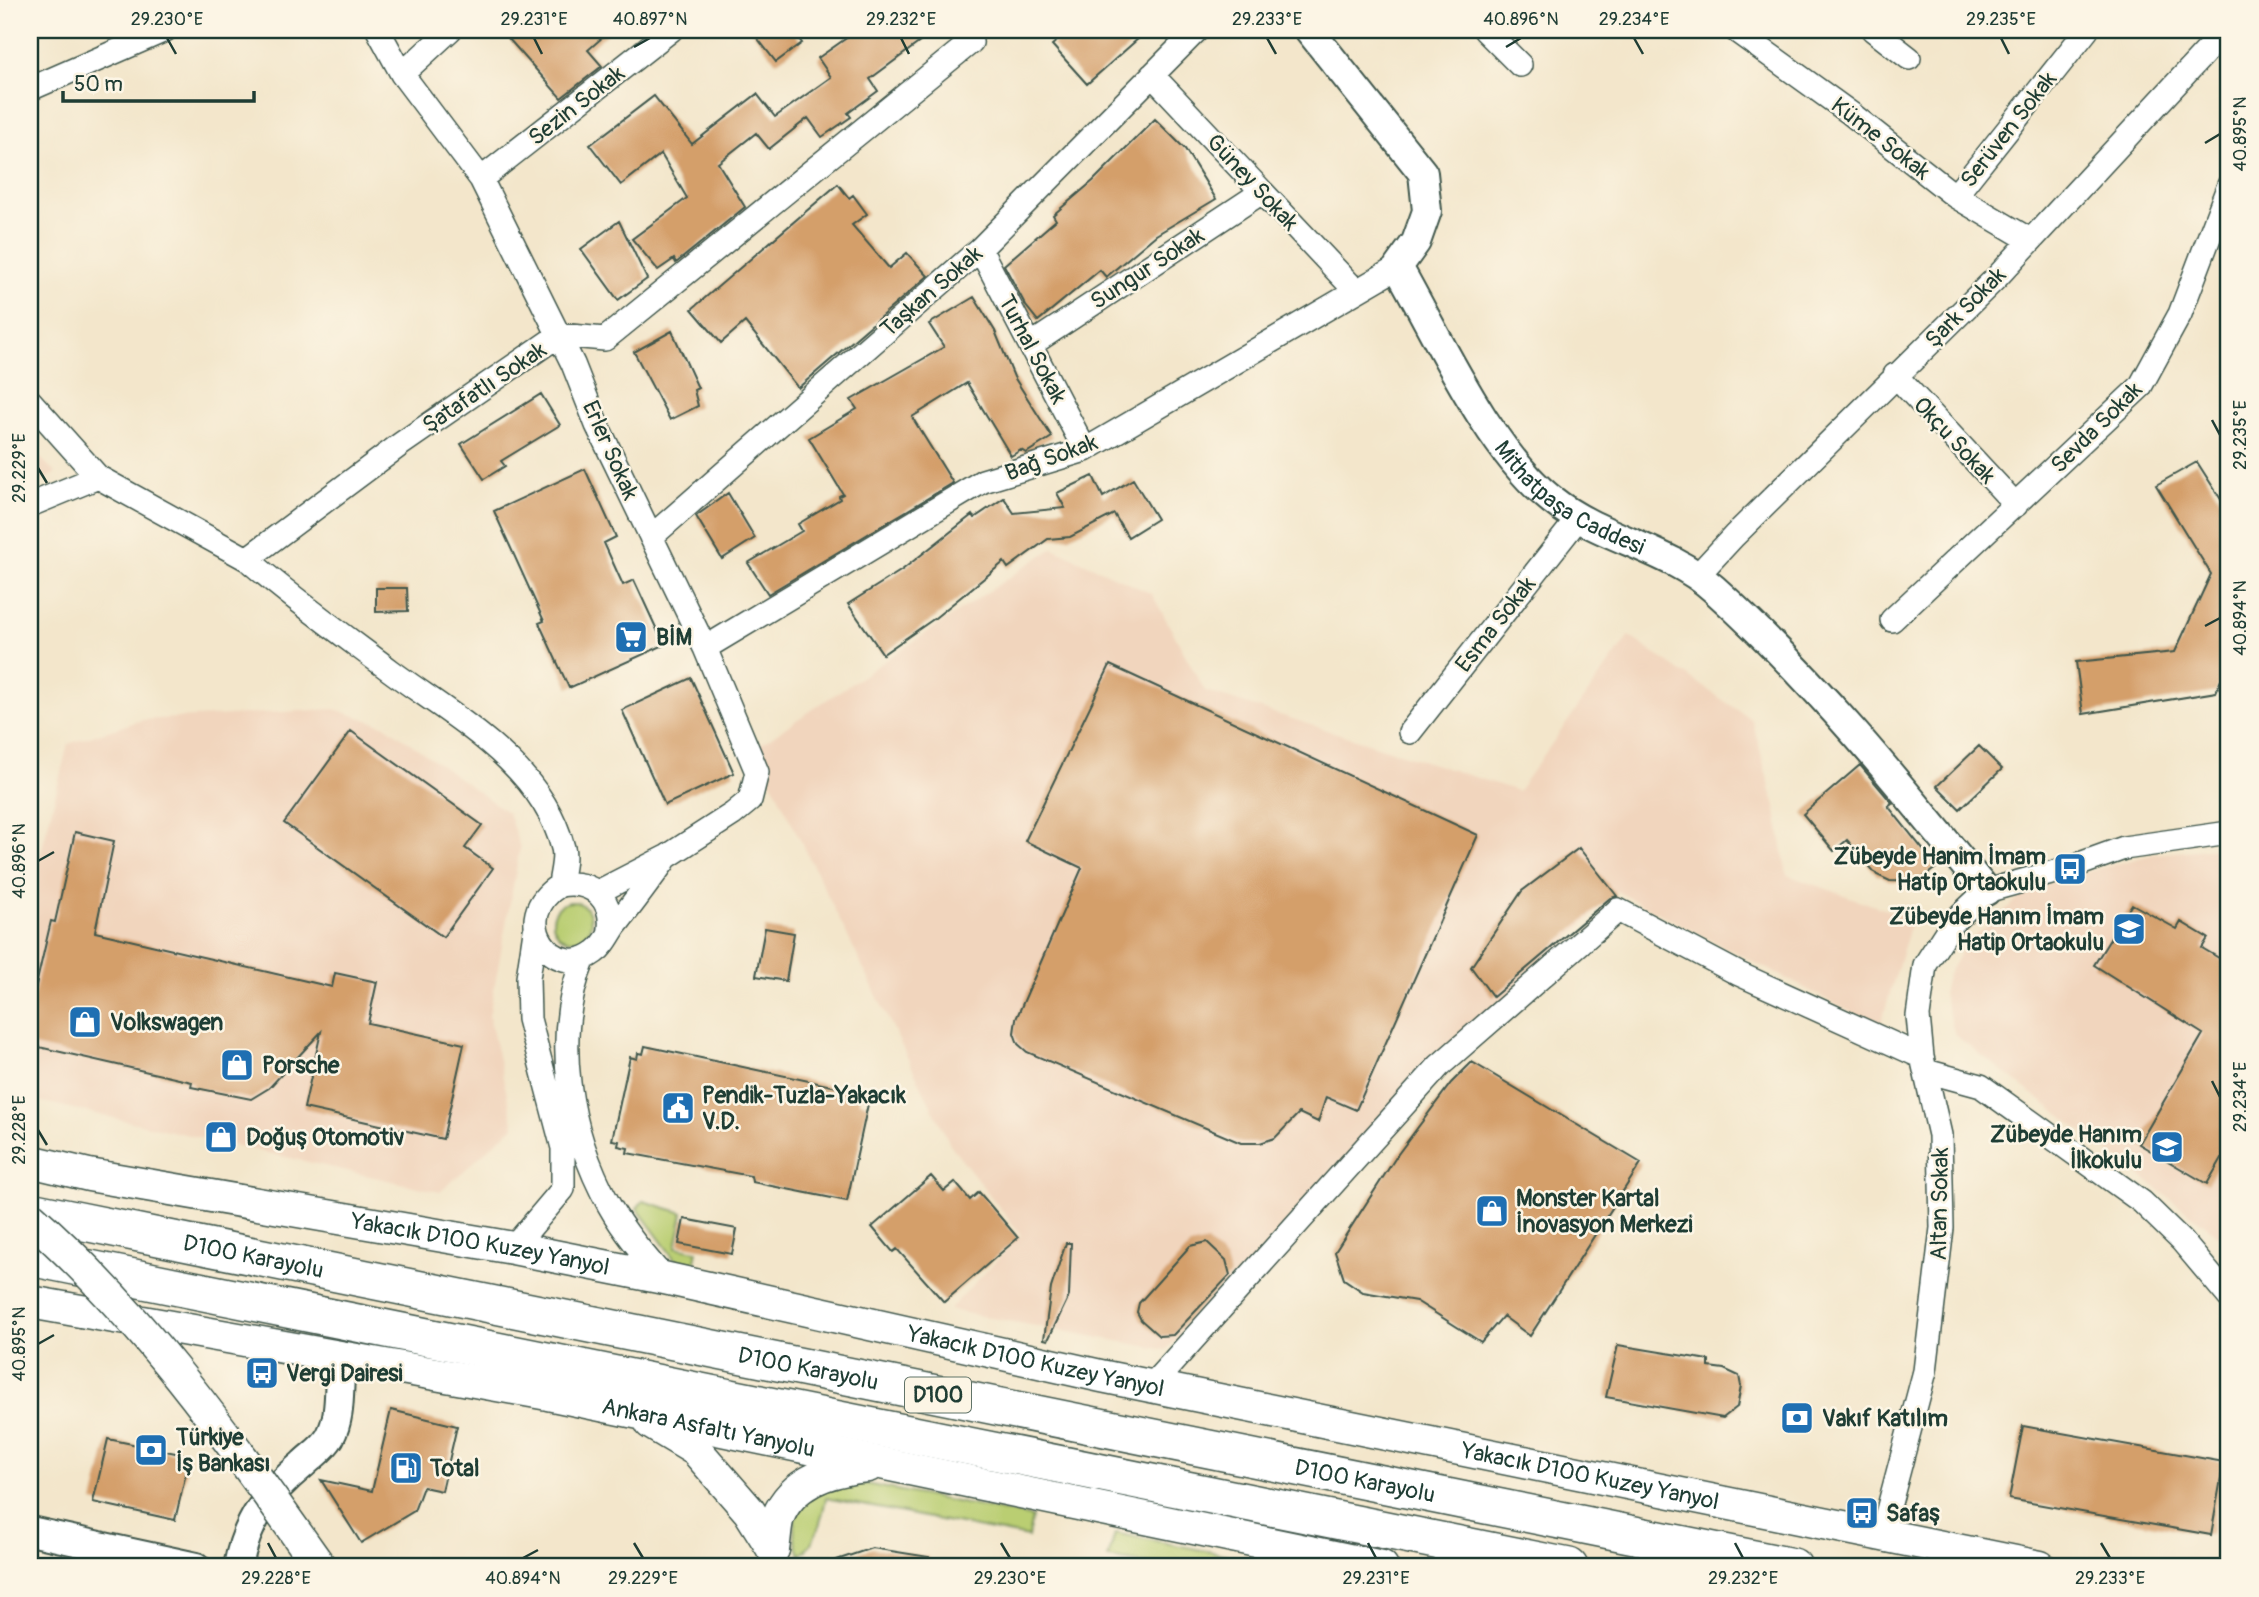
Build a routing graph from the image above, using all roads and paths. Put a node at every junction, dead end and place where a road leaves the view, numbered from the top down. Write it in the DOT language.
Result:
graph roads {
  1 [pos="165,30"];
  2 [pos="378,30"];
  3 [pos="450,30"];
  4 [pos="671,30"];
  5 [pos="967,30"];
  6 [pos="1196,30"];
  7 [pos="1309,30"];
  8 [pos="1485,30"];
  9 [pos="1735,30"];
  10 [pos="1873,30"];
  11 [pos="2087,30"];
  12 [pos="2226,30"];
  13 [pos="1909,58"];
  14 [pos="1520,65"];
  15 [pos="402,74"];
  16 [pos="1152,75"];
  17 [pos="30,89"];
  18 [pos="481,180"];
  19 [pos="2229,185"];
  20 [pos="1262,192"];
  21 [pos="1955,196"];
  22 [pos="2030,240"];
  23 [pos="980,249"];
  24 [pos="1398,267"];
  25 [pos="1355,290"];
  26 [pos="559,335"];
  27 [pos="1032,344"];
  28 [pos="1895,375"];
  29 [pos="30,401"];
  30 [pos="1085,450"];
  31 [pos="98,477"];
  32 [pos="30,505"];
  33 [pos="2016,505"];
  34 [pos="1580,516"];
  35 [pos="651,537"];
  36 [pos="247,559"];
  37 [pos="1696,577"];
  38 [pos="1892,620"];
  39 [pos="705,648"];
  40 [pos="1409,732"];
  41 [pos="2229,833"];
  42 [pos="668,856"];
  43 [pos="560,885"];
  44 [pos="1986,891"];
  45 [pos="598,892"];
  46 [pos="535,931"];
  47 [pos="609,935"];
  48 [pos="584,958"];
  49 [pos="1924,1064"];
  50 [pos="30,1161"];
  51 [pos="30,1211"];
  52 [pos="30,1217"];
  53 [pos="513,1248"];
  54 [pos="30,1257"];
  55 [pos="664,1278"];
  56 [pos="2229,1297"];
  57 [pos="30,1302"];
  58 [pos="342,1357"];
  59 [pos="1152,1385"];
  60 [pos="632,1411"];
  61 [pos="888,1465"];
  62 [pos="30,1531"];
  63 [pos="1881,1537"];
  64 [pos="30,1548"];
  65 [pos="777,1558"];
  66 [pos="123,1567"];
  67 [pos="196,1567"];
  68 [pos="238,1567"];
  69 [pos="320,1567"];
  70 [pos="1382,1567"];
  71 [pos="1569,1567"];
  72 [pos="1793,1567"];
  73 [pos="2040,1567"];
  1 -- 17 [label="street"];
  2 -- 15 [label="street, Erler Sokak"];
  3 -- 15 [label="street"];
  4 -- 18 [label="street, Sezin Sokak"];
  5 -- 26 [label="street, Şatafatlı Sokak"];
  6 -- 16 [label="street, Taşkan Sokak"];
  7 -- 24 [label="street"];
  8 -- 14 [label="street"];
  9 -- 21 [label="street, Küme Sokak"];
  10 -- 13 [label="street"];
  11 -- 21 [label="street, Serüven Sokak"];
  12 -- 22 [label="street, Şark Sokak"];
  15 -- 18 [label="street, Erler Sokak"];
  16 -- 20 [label="street, Güney Sokak"];
  16 -- 23 [label="street, Taşkan Sokak"];
  18 -- 26 [label="street, Erler Sokak"];
  19 -- 33 [label="street, Sevda Sokak"];
  20 -- 25 [label="street, Güney Sokak"];
  20 -- 27 [label="street, Sungur Sokak"];
  21 -- 22 [label="street, Küme Sokak"];
  22 -- 28 [label="street, Şark Sokak"];
  23 -- 27 [label="street, Turhal Sokak"];
  23 -- 35 [label="street, Taşkan Sokak"];
  24 -- 25 [label="street, Bağ Sokak"];
  24 -- 34 [label="street, Mithatpaşa Caddesi"];
  25 -- 30 [label="street, Bağ Sokak"];
  26 -- 35 [label="street, Erler Sokak"];
  26 -- 36 [label="street, Şatafatlı Sokak"];
  27 -- 30 [label="street, Turhal Sokak"];
  28 -- 33 [label="street, Okçu Sokak"];
  28 -- 37 [label="street, Şark Sokak"];
  29 -- 31 [label="street"];
  30 -- 39 [label="street, Bağ Sokak"];
  31 -- 32 [label="street"];
  31 -- 36 [label="street"];
  33 -- 38 [label="street, Sevda Sokak"];
  34 -- 37 [label="street, Mithatpaşa Caddesi"];
  34 -- 40 [label="street, Esma Sokak"];
  35 -- 39 [label="street, Erler Sokak"];
  36 -- 43 [label="street"];
  37 -- 44 [label="street, Mithatpaşa Caddesi"];
  39 -- 42 [label="street, Erler Sokak"];
  41 -- 44 [label="street"];
  42 -- 45 [label="street"];
  42 -- 47 [label="street"];
  43 -- 45 [label="street"];
  43 -- 46 [label="street"];
  44 -- 49 [label="street, Altan Sokak"];
  45 -- 47 [label="street"];
  46 -- 48 [label="street"];
  46 -- 53 [label="street"];
  47 -- 48 [label="street"];
  48 -- 55 [label="street"];
  49 -- 56 [label="street"];
  49 -- 59 [label="street"];
  49 -- 63 [label="street, Altan Sokak"];
  50 -- 53 [label="main road, Yakacık D100 Kuzey Yanyol"];
  51 -- 72 [label="highway, D100 Karayolu / D100"];
  52 -- 69 [label="main road, bridge"];
  53 -- 55 [label="main road, Yakacık D100 Kuzey Yanyol"];
  54 -- 71 [label="highway, D100 Karayolu / D100"];
  55 -- 59 [label="main road, Yakacık D100 Kuzey Yanyol"];
  57 -- 58 [label="main road, Ankara Asfaltı Yanyolu"];
  58 -- 60 [label="main road, Ankara Asfaltı Yanyolu"];
  58 -- 68 [label="street"];
  59 -- 63 [label="main road, Yakacık D100 Kuzey Yanyol"];
  60 -- 61 [label="main road, Ankara Asfaltı Yanyolu"];
  60 -- 65 [label="main road"];
  61 -- 65 [label="main road"];
  61 -- 70 [label="main road, Ankara Asfaltı Yanyolu"];
  62 -- 67 [label="street"];
  63 -- 73 [label="main road, Yakacık D100 Kuzey Yanyol"];
  64 -- 66 [label="street"];
}
